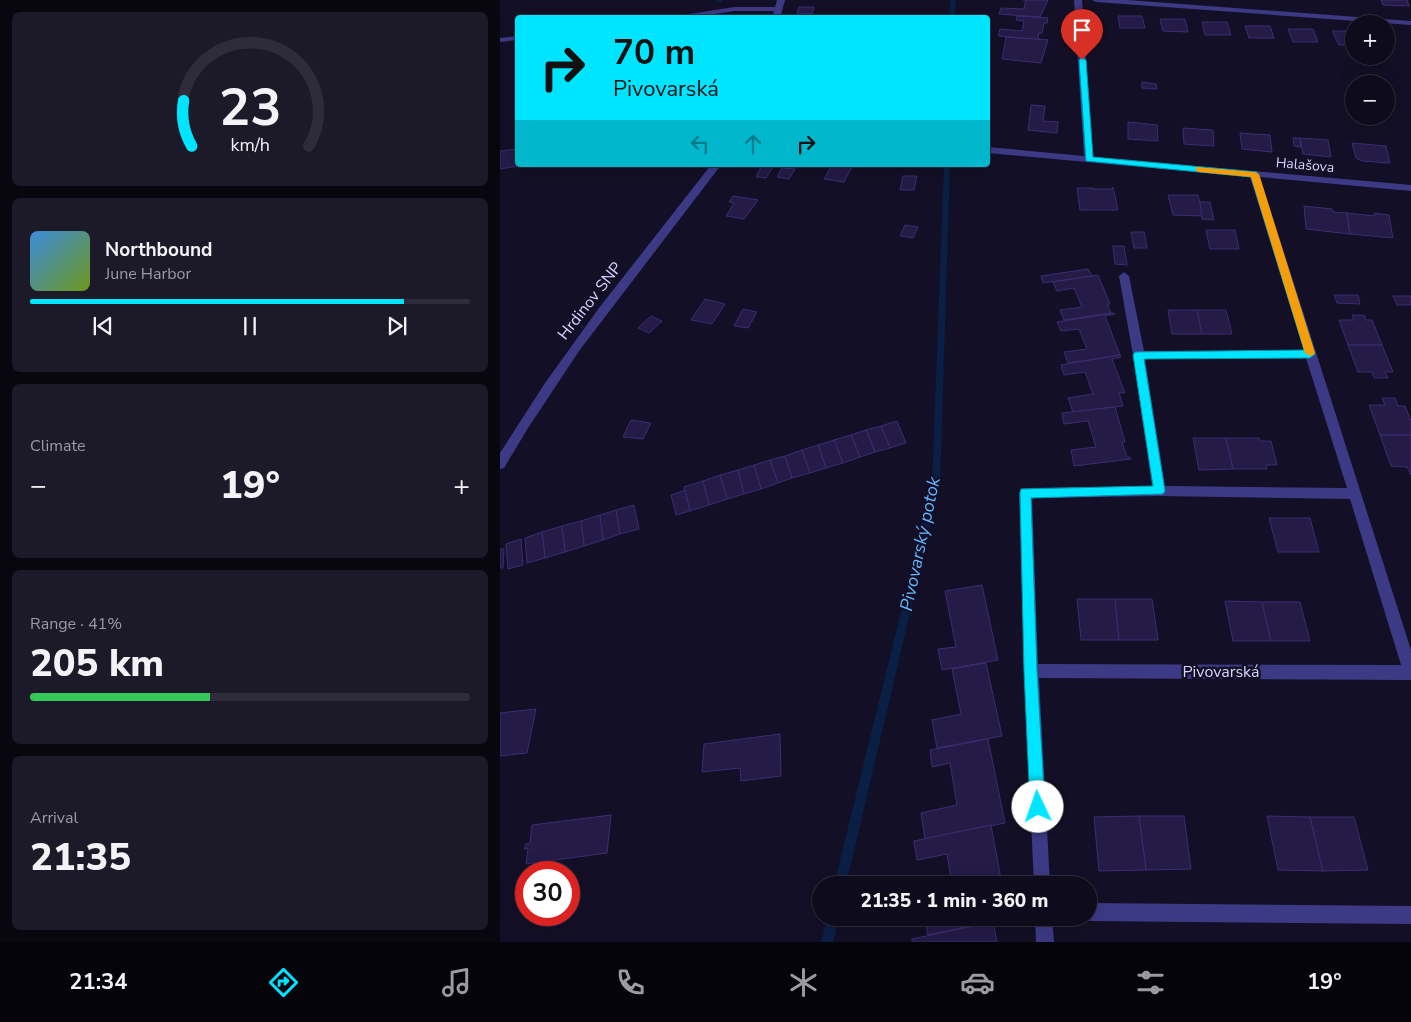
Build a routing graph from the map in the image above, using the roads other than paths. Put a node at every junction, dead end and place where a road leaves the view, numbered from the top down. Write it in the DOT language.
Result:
graph roads {
  1 [pos="781,0"];
  2 [pos="1078,0"];
  3 [pos="1096,0"];
  4 [pos="779,9"];
  5 [pos="690,15"];
  6 [pos="777,15"];
  7 [pos="1411,23"];
  8 [pos="515,38"];
  9 [pos="500,40"];
  10 [pos="990,150"];
  11 [pos="1089,159"];
  12 [pos="714,167"];
  13 [pos="1254,174"];
  14 [pos="1411,188"];
  15 [pos="1124,276"];
  16 [pos="1310,354"];
  17 [pos="1138,355"];
  18 [pos="500,464"];
  19 [pos="1159,491"];
  20 [pos="1354,494"];
  21 [pos="1030,671"];
  22 [pos="1411,673"];
  23 [pos="1041,876"];
  24 [pos="1097,912"];
  25 [pos="1411,915"];
  26 [pos="1044,926"];
  27 [pos="1045,942"];
  1 -- 4 [label="street"];
  2 -- 11 [label="street"];
  3 -- 7 [label="street"];
  4 -- 5 [label="street"];
  4 -- 6 [label="street"];
  8 -- 9 [label="street"];
  10 -- 11 [label="street, Halašova"];
  11 -- 13 [label="street, Halašova"];
  12 -- 18 [label="street, Hrdinov SNP"];
  13 -- 14 [label="street, Halašova"];
  13 -- 16 [label="street, Pivovarská"];
  15 -- 17 [label="street"];
  16 -- 17 [label="street"];
  16 -- 20 [label="street, Pivovarská"];
  17 -- 19 [label="street"];
  19 -- 20 [label="street"];
  19 -- 21 [label="street"];
  20 -- 22 [label="street, Pivovarská"];
  21 -- 22 [label="street, Pivovarská"];
  21 -- 23 [label="street"];
  24 -- 25 [label="street"];
  26 -- 27 [label="street"];
}
